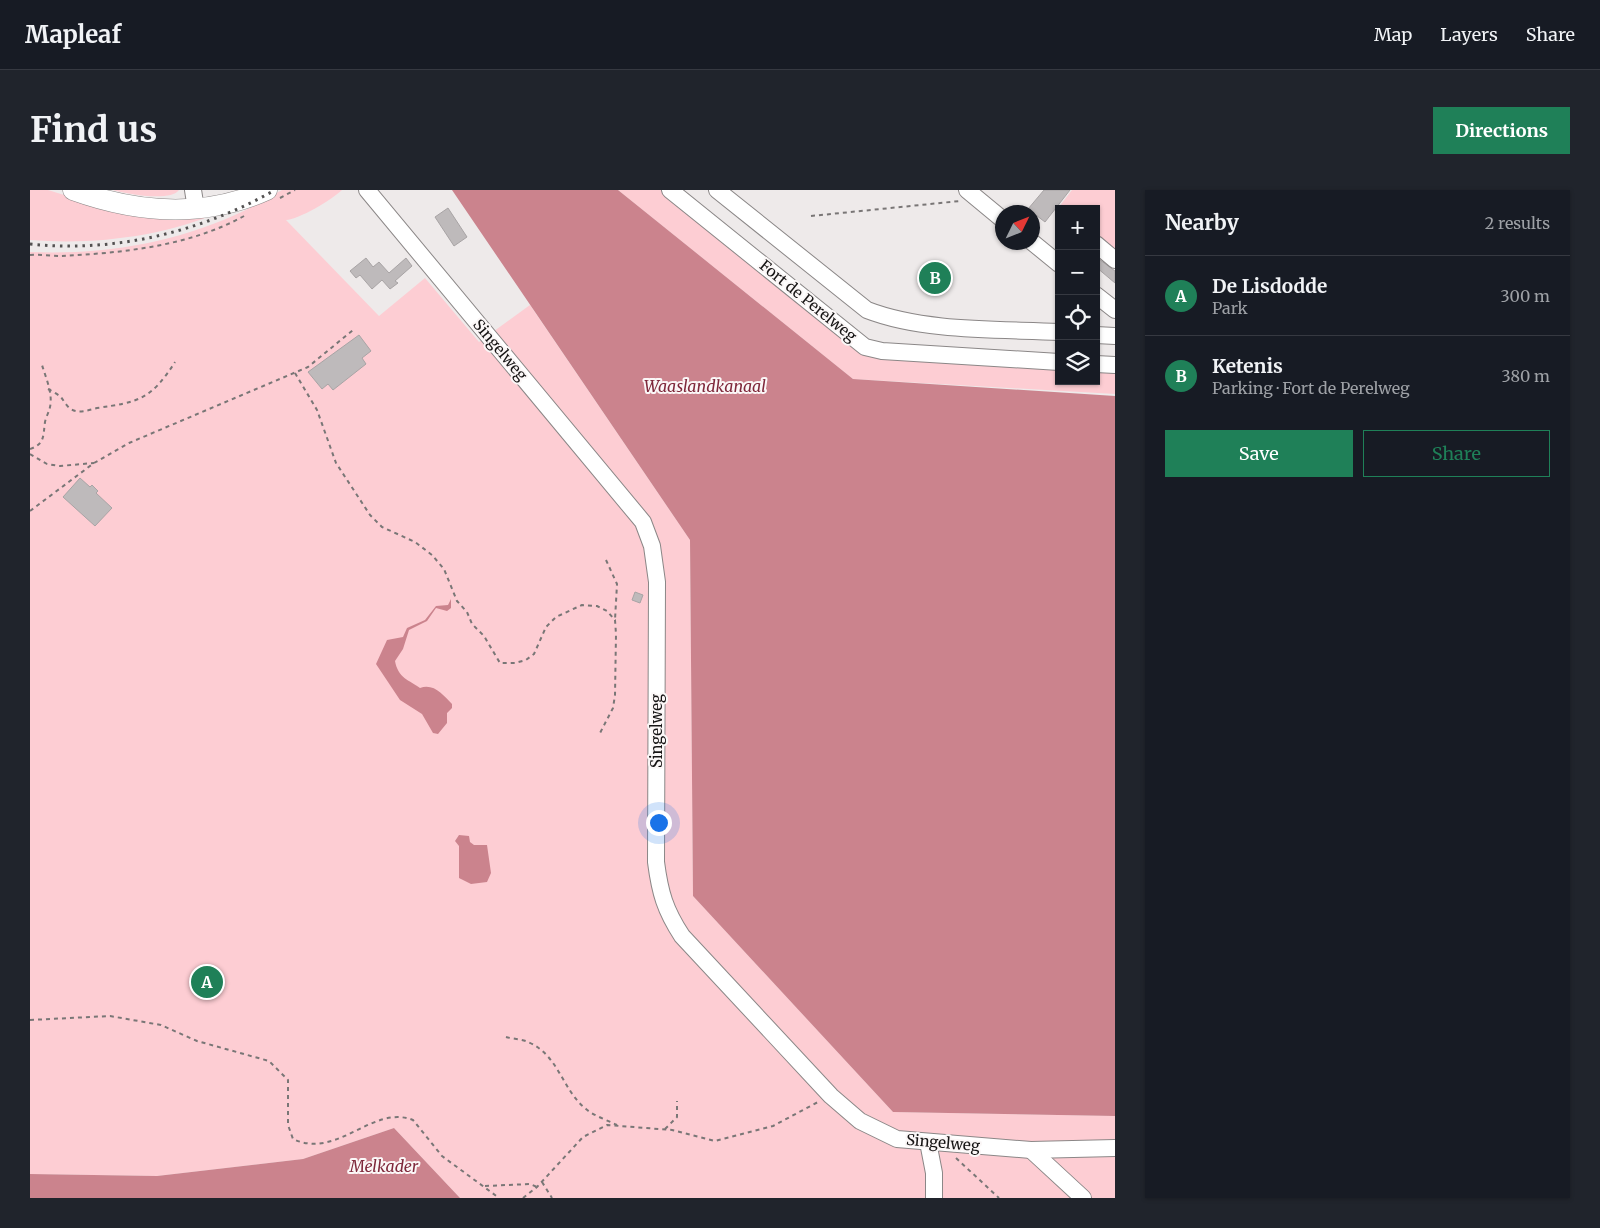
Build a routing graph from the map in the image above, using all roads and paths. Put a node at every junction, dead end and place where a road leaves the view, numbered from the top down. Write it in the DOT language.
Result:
graph roads {
  1 [pos="73,190"];
  2 [pos="295,190"];
  3 [pos="367,190"];
  4 [pos="670,190"];
  5 [pos="717,190"];
  6 [pos="973,194"];
  7 [pos="259,198"];
  8 [pos="194,199"];
  9 [pos="995,212"];
  10 [pos="811,216"];
  11 [pos="1100,247"];
  12 [pos="1040,249"];
  13 [pos="30,255"];
  14 [pos="1115,260"];
  15 [pos="1055,261"];
  16 [pos="1100,298"];
  17 [pos="1115,310"];
  18 [pos="353,330"];
  19 [pos="1055,332"];
  20 [pos="1100,335"];
  21 [pos="1115,336"];
  22 [pos="175,362"];
  23 [pos="1055,362"];
  24 [pos="1100,364"];
  25 [pos="42,365"];
  26 [pos="1115,365"];
  27 [pos="295,373"];
  28 [pos="48,388"];
  29 [pos="30,449"];
  30 [pos="30,454"];
  31 [pos="94,463"];
  32 [pos="30,511"];
  33 [pos="606,560"];
  34 [pos="615,620"];
  35 [pos="600,733"];
  36 [pos="30,1020"];
  37 [pos="506,1037"];
  38 [pos="827,1092"];
  39 [pos="677,1101"];
  40 [pos="618,1125"];
  41 [pos="665,1129"];
  42 [pos="934,1142"];
  43 [pos="1115,1148"];
  44 [pos="1031,1150"];
  45 [pos="542,1182"];
  46 [pos="485,1186"];
  47 [pos="537,1187"];
  48 [pos="499,1198"];
  49 [pos="523,1198"];
  50 [pos="552,1198"];
  51 [pos="934,1198"];
  52 [pos="999,1198"];
  53 [pos="1083,1198"];
  1 -- 8 [label="main road"];
  2 -- 7 [label="path"];
  3 -- 38 [label="street, Singelweg"];
  4 -- 23 [label="street, Fort de Perelweg"];
  5 -- 19 [label="street"];
  6 -- 9 [label="street"];
  6 -- 10 [label="path"];
  7 -- 8 [label="main road"];
  7 -- 13 [label="path"];
  11 -- 14 [label="street"];
  12 -- 15 [label="street"];
  16 -- 17 [label="street"];
  18 -- 27 [label="path"];
  20 -- 21 [label="street"];
  22 -- 28 [label="path"];
  24 -- 26 [label="street"];
  25 -- 28 [label="path"];
  27 -- 31 [label="path"];
  27 -- 34 [label="path"];
  28 -- 29 [label="path"];
  30 -- 31 [label="path"];
  31 -- 32 [label="path"];
  33 -- 34 [label="path"];
  34 -- 35 [label="path"];
  36 -- 46 [label="path"];
  37 -- 40 [label="path"];
  38 -- 41 [label="path"];
  38 -- 42 [label="street, Singelweg"];
  39 -- 41 [label="path"];
  40 -- 41 [label="path"];
  40 -- 45 [label="path"];
  42 -- 44 [label="street, Singelweg"];
  42 -- 51 [label="street"];
  42 -- 52 [label="path"];
  43 -- 44 [label="street, Singelweg"];
  44 -- 53 [label="street"];
  45 -- 47 [label="path"];
  45 -- 50 [label="path"];
  46 -- 47 [label="path"];
  46 -- 48 [label="path"];
  47 -- 49 [label="path"];
}
